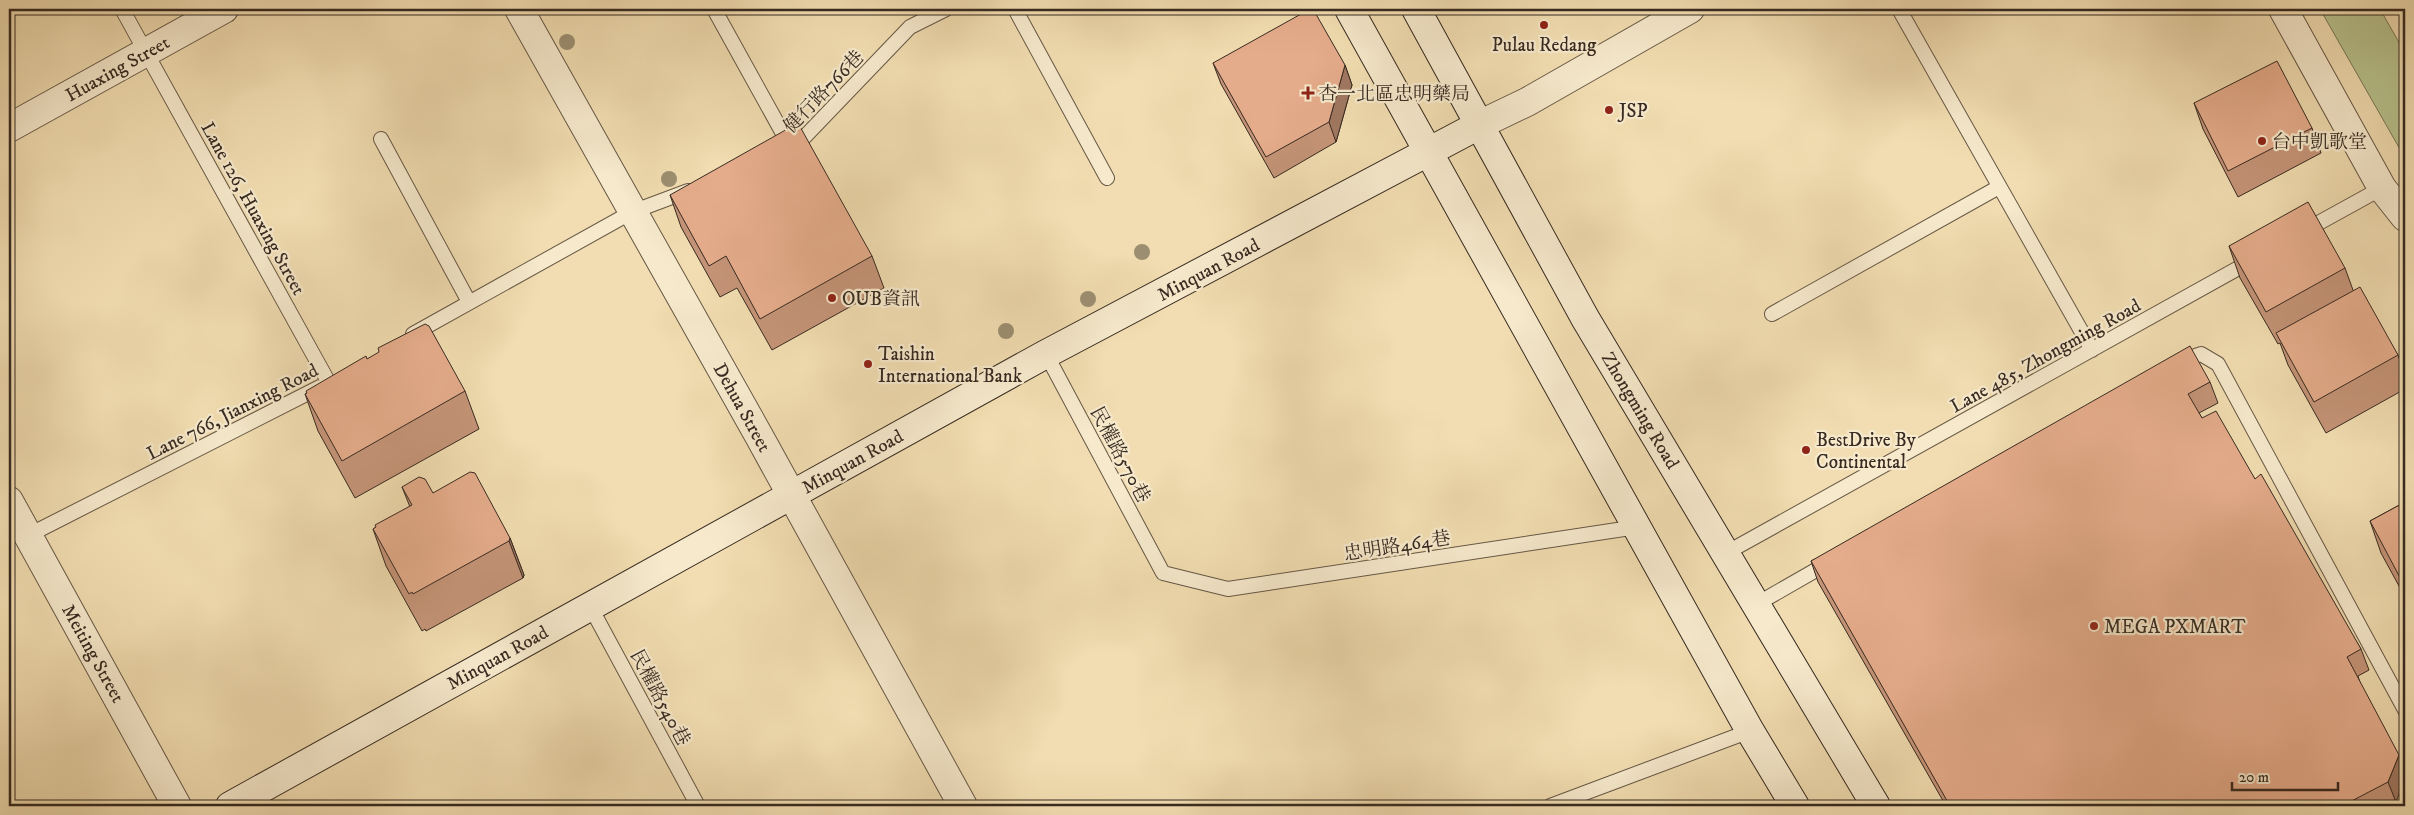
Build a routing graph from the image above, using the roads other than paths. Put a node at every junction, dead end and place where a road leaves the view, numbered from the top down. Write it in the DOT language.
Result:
graph roads {
  1 [pos="122,9"];
  2 [pos="224,9"];
  3 [pos="519,9"];
  4 [pos="714,9"];
  5 [pos="946,9"];
  6 [pos="1015,9"];
  7 [pos="1349,9"];
  8 [pos="1416,9"];
  9 [pos="1690,9"];
  10 [pos="1900,9"];
  11 [pos="2283,9"];
  12 [pos="146,52"];
  13 [pos="1479,126"];
  14 [pos="9,128"];
  15 [pos="381,139"];
  16 [pos="1429,153"];
  17 [pos="1107,178"];
  18 [pos="703,185"];
  19 [pos="1999,187"];
  20 [pos="2382,188"];
  21 [pos="632,212"];
  22 [pos="2405,217"];
  23 [pos="2288,240"];
  24 [pos="2262,255"];
  25 [pos="469,302"];
  26 [pos="1772,314"];
  27 [pos="403,340"];
  28 [pos="2092,350"];
  29 [pos="1046,354"];
  30 [pos="2168,367"];
  31 [pos="333,380"];
  32 [pos="792,495"];
  33 [pos="9,502"];
  34 [pos="1637,527"];
  35 [pos="29,535"];
  36 [pos="1726,553"];
  37 [pos="1841,555"];
  38 [pos="1163,573"];
  39 [pos="1755,605"];
  40 [pos="590,606"];
  41 [pos="2405,710"];
  42 [pos="1750,731"];
  43 [pos="177,806"];
  44 [pos="230,806"];
  45 [pos="698,806"];
  46 [pos="963,806"];
  47 [pos="1550,806"];
  48 [pos="1795,806"];
  49 [pos="1876,806"];
  1 -- 12 [label="lane, Lane 126, Huaxing Street"];
  2 -- 12 [label="street, Huaxing Street"];
  3 -- 21 [label="street, Dehua Street"];
  4 -- 5 [label="lane, 健行路766巷"];
  6 -- 17 [label="lane"];
  7 -- 16 [label="street"];
  8 -- 13 [label="street, Zhongming Road"];
  9 -- 13 [label="street, Minquan Road"];
  10 -- 19 [label="lane"];
  11 -- 20 [label="street"];
  12 -- 14 [label="street, Huaxing Street"];
  12 -- 31 [label="lane, Lane 126, Huaxing Street"];
  13 -- 16 [label="street, Minquan Road"];
  13 -- 36 [label="street, Zhongming Road"];
  15 -- 25 [label="lane"];
  16 -- 29 [label="street, Minquan Road"];
  16 -- 34 [label="street"];
  18 -- 21 [label="lane"];
  19 -- 26 [label="lane"];
  19 -- 28 [label="lane"];
  20 -- 22 [label="street"];
  20 -- 23 [label="lane"];
  21 -- 25 [label="lane"];
  21 -- 32 [label="street, Dehua Street"];
  24 -- 28 [label="lane, Lane 485, Zhongming Road"];
  25 -- 27 [label="lane"];
  28 -- 36 [label="lane, Lane 485, Zhongming Road"];
  29 -- 32 [label="street, Minquan Road"];
  29 -- 38 [label="lane, 民權路570巷"];
  30 -- 41 [label="lane"];
  31 -- 35 [label="lane, Lane 766, Jianxing Road"];
  32 -- 40 [label="street, Minquan Road"];
  32 -- 46 [label="street, Dehua Street"];
  33 -- 35 [label="street, Meiting Street"];
  34 -- 38 [label="lane, 忠明路464巷"];
  34 -- 42 [label="street"];
  35 -- 43 [label="street, Meiting Street"];
  36 -- 39 [label="street, Zhongming Road"];
  37 -- 39 [label="lane"];
  39 -- 49 [label="street, Zhongming Road"];
  40 -- 44 [label="street, Minquan Road"];
  40 -- 45 [label="lane, 民權路540巷"];
  42 -- 47 [label="lane"];
  42 -- 48 [label="street"];
}
